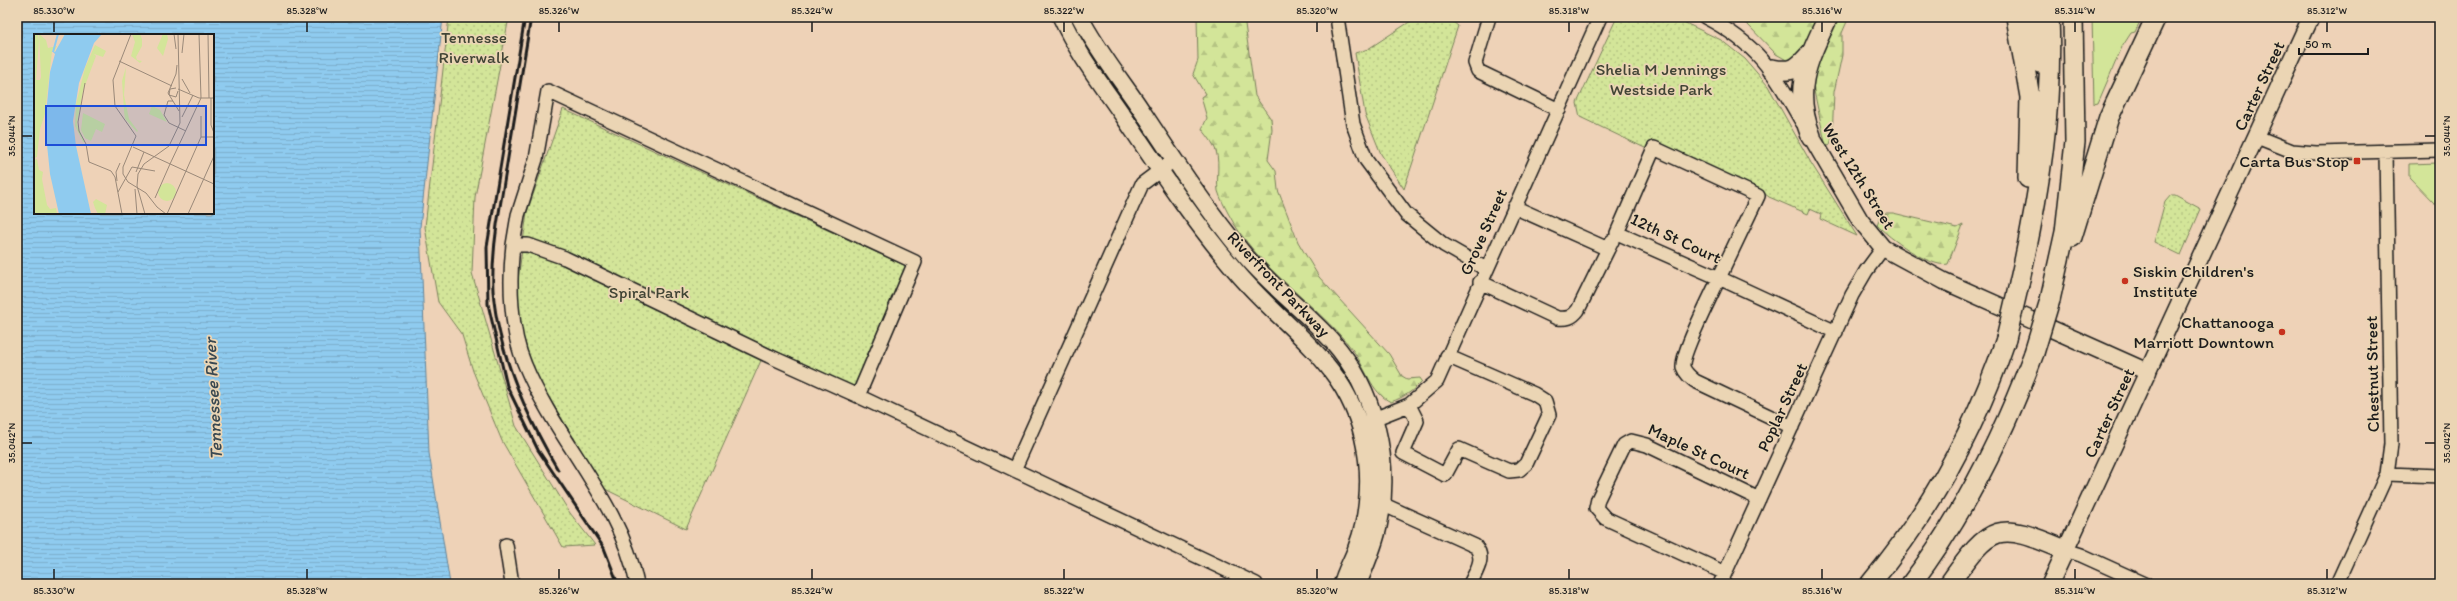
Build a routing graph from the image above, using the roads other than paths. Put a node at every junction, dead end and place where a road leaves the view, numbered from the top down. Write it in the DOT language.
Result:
graph roads {
  1 [pos="1061,17"];
  2 [pos="1080,17"];
  3 [pos="1337,17"];
  4 [pos="1489,17"];
  5 [pos="1600,17"];
  6 [pos="1705,17"];
  7 [pos="1828,17"];
  8 [pos="2016,17"];
  9 [pos="2031,17"];
  10 [pos="2049,17"];
  11 [pos="2073,17"];
  12 [pos="2156,17"];
  13 [pos="2311,17"];
  14 [pos="1812,52"];
  15 [pos="1772,69"];
  16 [pos="1559,110"];
  17 [pos="2047,116"];
  18 [pos="1810,136"];
  19 [pos="2257,137"];
  20 [pos="2440,150"];
  21 [pos="2386,152"];
  22 [pos="1174,160"];
  23 [pos="1160,170"];
  24 [pos="1514,207"];
  25 [pos="2033,224"];
  26 [pos="1617,233"];
  27 [pos="513,245"];
  28 [pos="1883,248"];
  29 [pos="1608,249"];
  30 [pos="2060,261"];
  31 [pos="1486,270"];
  32 [pos="1719,278"];
  33 [pos="1480,282"];
  34 [pos="1836,332"];
  35 [pos="1447,356"];
  36 [pos="2148,372"];
  37 [pos="858,396"];
  38 [pos="1409,405"];
  39 [pos="1374,419"];
  40 [pos="1359,425"];
  41 [pos="1792,427"];
  42 [pos="1014,470"];
  43 [pos="2387,474"];
  44 [pos="2440,476"];
  45 [pos="1759,499"];
  46 [pos="1382,504"];
  47 [pos="506,545"];
  48 [pos="2065,550"];
  49 [pos="1722,578"];
  50 [pos="512,584"];
  51 [pos="637,584"];
  52 [pos="1256,584"];
  53 [pos="1342,584"];
  54 [pos="1358,584"];
  55 [pos="1470,584"];
  56 [pos="1870,584"];
  57 [pos="1910,584"];
  58 [pos="1949,584"];
  59 [pos="2050,584"];
  60 [pos="2145,584"];
  61 [pos="2337,584"];
  1 -- 23 [label="main road, Riverfront Parkway"];
  2 -- 22 [label="main road, Riverfront Parkway"];
  3 -- 31 [label="street"];
  4 -- 16 [label="street"];
  5 -- 16 [label="street, Grove Street"];
  6 -- 15 [label="street, West 12th Street"];
  7 -- 14 [label="highway"];
  8 -- 25 [label="highway"];
  9 -- 17 [label="highway"];
  10 -- 17 [label="highway"];
  11 -- 30 [label="highway"];
  12 -- 30 [label="highway"];
  13 -- 19 [label="main road, Carter Street"];
  14 -- 15 [label="highway"];
  14 -- 18 [label="highway"];
  15 -- 18 [label="street, West 12th Street"];
  16 -- 24 [label="street, Grove Street"];
  17 -- 25 [label="highway"];
  18 -- 28 [label="main road, West 12th Street"];
  19 -- 21 [label="street"];
  19 -- 36 [label="main road, Carter Street"];
  20 -- 21 [label="street"];
  21 -- 43 [label="street, Chestnut Street"];
  22 -- 23 [label="street"];
  22 -- 39 [label="main road, Riverfront Parkway"];
  23 -- 40 [label="main road, Riverfront Parkway"];
  23 -- 42 [label="street"];
  24 -- 29 [label="street"];
  24 -- 31 [label="street, Grove Street"];
  25 -- 56 [label="highway, bridge"];
  26 -- 29 [label="street"];
  26 -- 32 [label="street, 12th St Court"];
  26 -- 32 [label="street, 12th St Court"];
  27 -- 37 [label="street"];
  27 -- 37 [label="street"];
  27 -- 51 [label="street"];
  28 -- 34 [label="street, Poplar Street"];
  28 -- 36 [label="main road, West 12th Street"];
  29 -- 33 [label="street"];
  30 -- 57 [label="highway, bridge"];
  31 -- 33 [label="street, Grove Street"];
  32 -- 34 [label="street"];
  32 -- 41 [label="street"];
  33 -- 35 [label="street, Grove Street"];
  34 -- 41 [label="street, Poplar Street"];
  35 -- 38 [label="street, Grove Street"];
  35 -- 38 [label="street"];
  36 -- 48 [label="main road, Carter Street"];
  37 -- 42 [label="street"];
  38 -- 39 [label="street, Grove Street"];
  39 -- 40 [label="street, Grove Street"];
  39 -- 46 [label="main road, Riverfront Parkway"];
  40 -- 53 [label="main road, Riverfront Parkway"];
  41 -- 45 [label="street, Poplar Street"];
  42 -- 52 [label="street"];
  43 -- 44 [label="street"];
  43 -- 61 [label="street, Chestnut Street"];
  45 -- 49 [label="street, Poplar Street"];
  45 -- 49 [label="street, Maple St Court"];
  46 -- 54 [label="main road, Riverfront Parkway"];
  46 -- 55 [label="street"];
  47 -- 50 [label="street"];
  48 -- 58 [label="highway"];
  48 -- 59 [label="main road, Carter Street"];
  48 -- 60 [label="street"];
}
